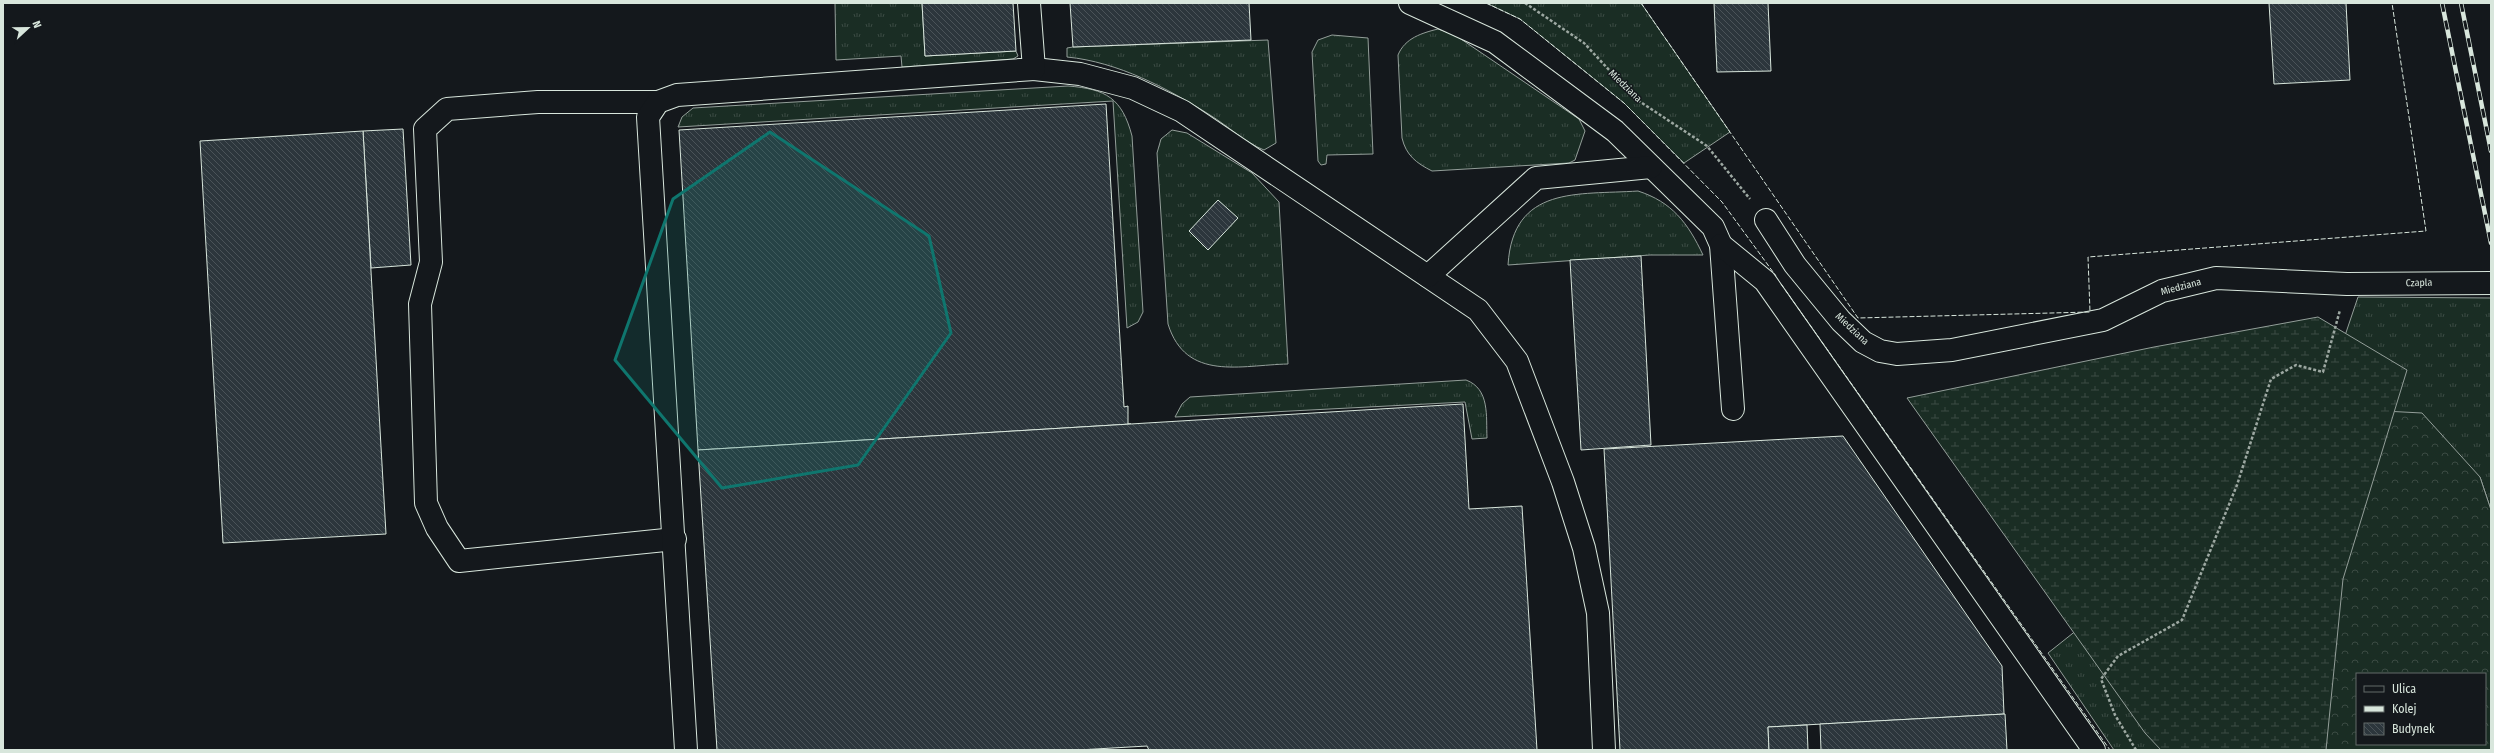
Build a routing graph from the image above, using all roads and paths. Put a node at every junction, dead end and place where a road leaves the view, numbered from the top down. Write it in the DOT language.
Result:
graph roads {
  1 [pos="1029,3"];
  2 [pos="1410,3"];
  3 [pos="1525,3"];
  4 [pos="1034,69"];
  5 [pos="658,102"];
  6 [pos="1651,167"];
  7 [pos="1766,220"];
  8 [pos="1721,245"];
  9 [pos="1428,276"];
  10 [pos="2491,283"];
  11 [pos="2347,284"];
  12 [pos="1733,409"];
  13 [pos="675,539"];
  14 [pos="686,750"];
  15 [pos="1604,750"];
  16 [pos="2094,750"];
  17 [pos="2136,750"];
  1 -- 4 [label="street"];
  2 -- 6 [label="street"];
  3 -- 7 [label="path, Miedziana"];
  4 -- 5 [label="street"];
  4 -- 9 [label="street"];
  5 -- 13 [label="street"];
  5 -- 13 [label="street"];
  6 -- 8 [label="street"];
  6 -- 9 [label="street"];
  7 -- 11 [label="street, Miedziana"];
  8 -- 12 [label="street"];
  8 -- 16 [label="street"];
  9 -- 15 [label="street"];
  10 -- 11 [label="street, Czapla"];
  11 -- 17 [label="path"];
  13 -- 14 [label="street"];
}
